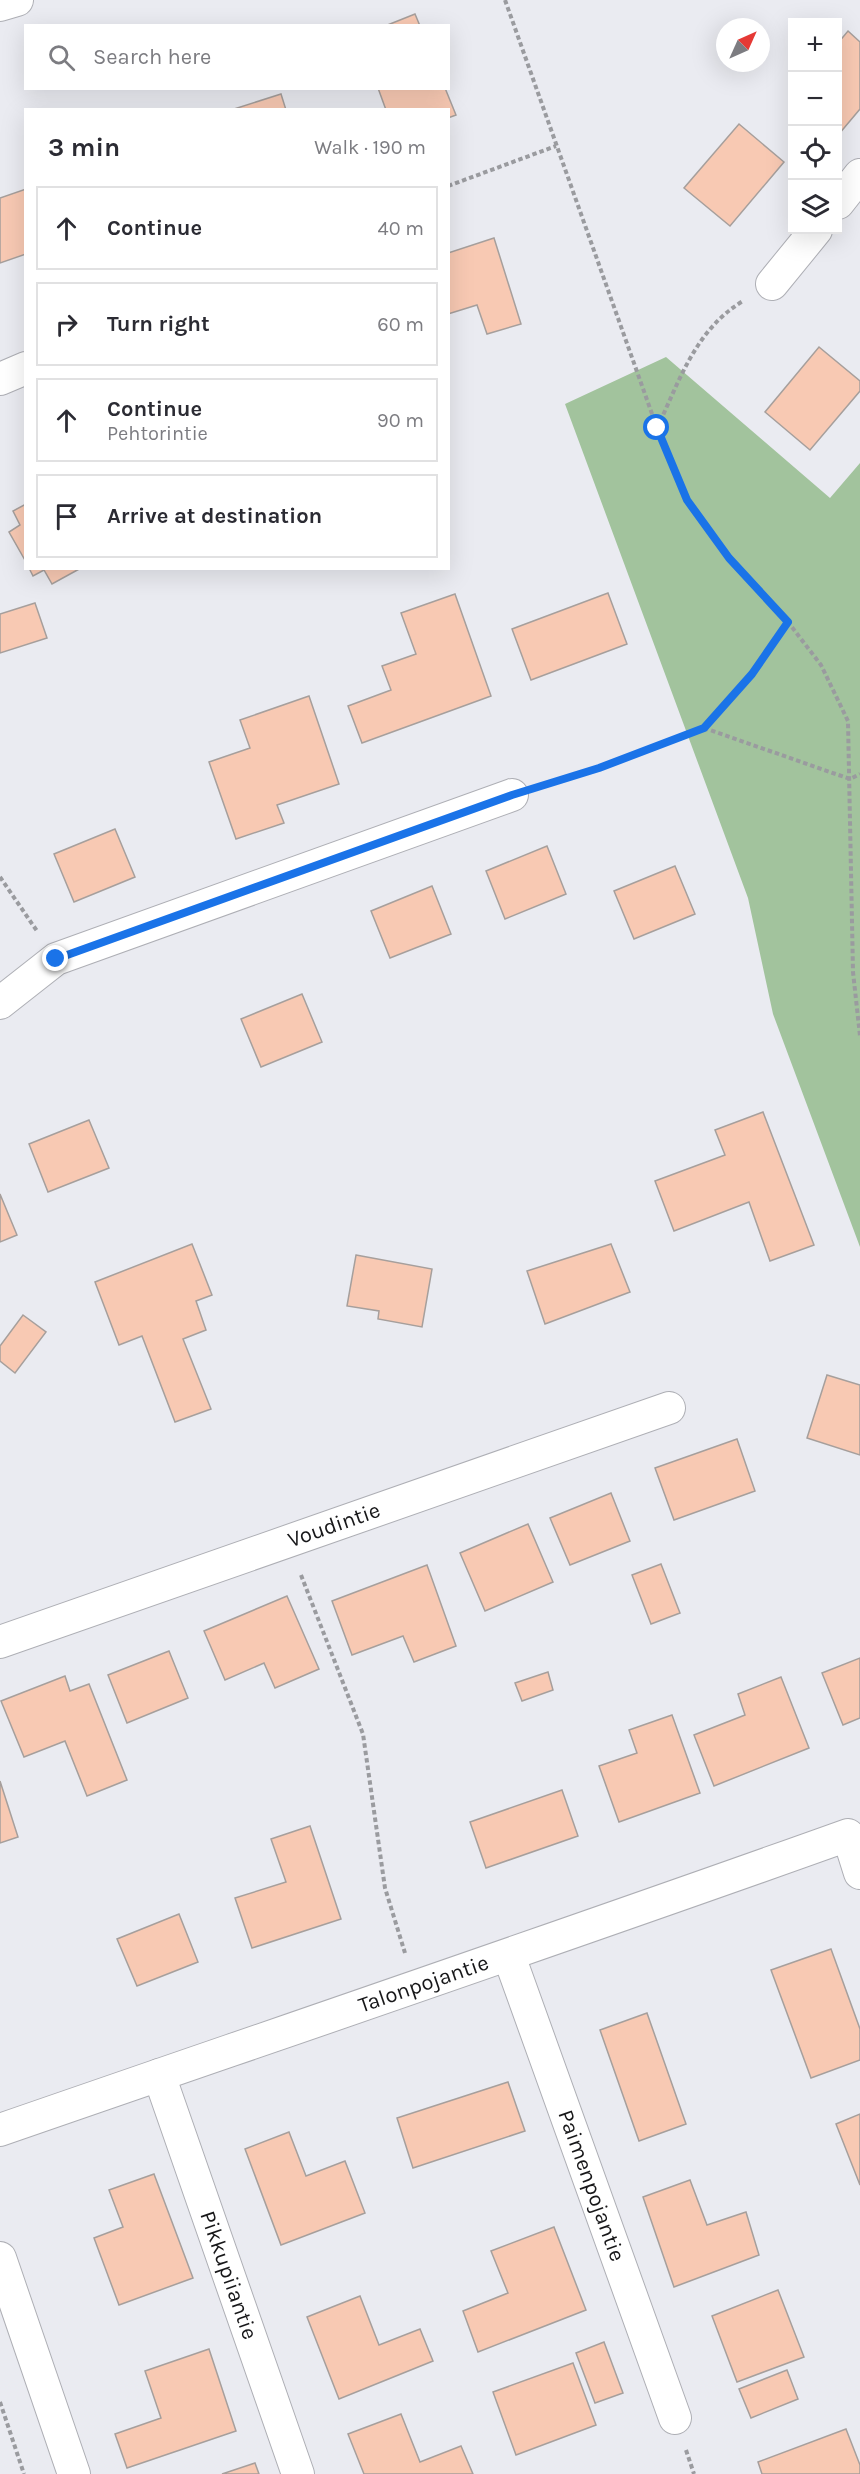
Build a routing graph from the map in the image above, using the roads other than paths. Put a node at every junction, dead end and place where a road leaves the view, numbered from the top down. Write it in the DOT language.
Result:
graph roads {
  1 [pos="17,0"];
  2 [pos="0,5"];
  3 [pos="860,175"];
  4 [pos="842,197"];
  5 [pos="813,234"];
  6 [pos="772,284"];
  7 [pos="24,369"];
  8 [pos="0,380"];
  9 [pos="512,795"];
  10 [pos="0,1003"];
  11 [pos="669,1408"];
  12 [pos="0,1642"];
  13 [pos="860,1873"];
  14 [pos="509,1956"];
  15 [pos="159,2075"];
  16 [pos="0,2130"];
  17 [pos="0,2258"];
  18 [pos="675,2418"];
  19 [pos="74,2474"];
  20 [pos="298,2474"];
  1 -- 2 [label="street"];
  3 -- 4 [label="street"];
  5 -- 6 [label="street"];
  7 -- 8 [label="street"];
  9 -- 10 [label="street"];
  11 -- 12 [label="street, Voudintie"];
  13 -- 14 [label="street, Talonpojantie"];
  14 -- 15 [label="street, Talonpojantie"];
  14 -- 18 [label="street, Paimenpojantie"];
  15 -- 16 [label="street, Talonpojantie"];
  15 -- 20 [label="street, Pikkupiiantie"];
  17 -- 19 [label="street"];
}
